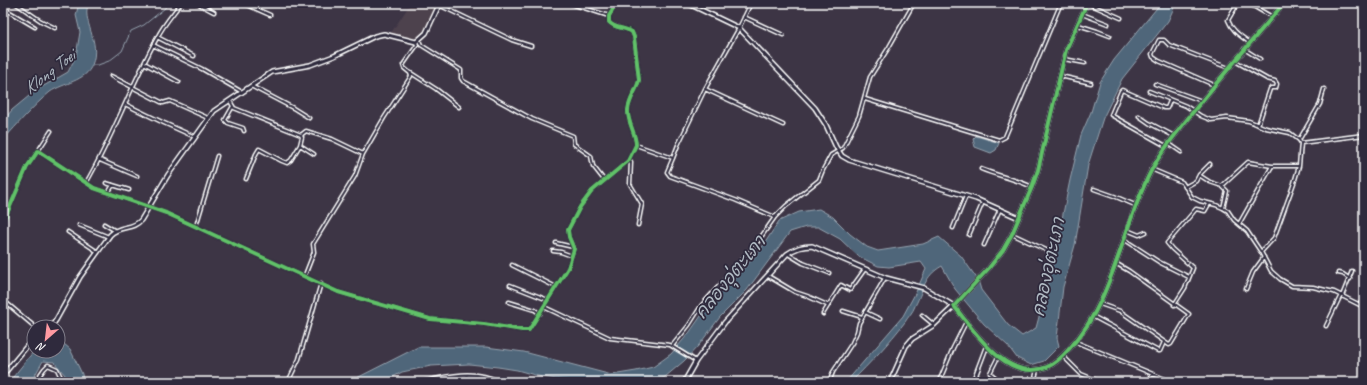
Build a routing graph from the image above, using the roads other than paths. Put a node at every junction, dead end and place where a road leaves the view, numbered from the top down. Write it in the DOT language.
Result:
graph roads {
  1 [pos="7,3"];
  2 [pos="15,3"];
  3 [pos="182,3"];
  4 [pos="197,3"];
  5 [pos="243,3"];
  6 [pos="569,3"];
  7 [pos="616,3"];
  8 [pos="687,3"];
  9 [pos="741,3"];
  10 [pos="750,3"];
  11 [pos="914,3"];
  12 [pos="1061,3"];
  13 [pos="1087,3"];
  14 [pos="1238,3"];
  15 [pos="1248,3"];
  16 [pos="1284,3"];
  17 [pos="439,4"];
  18 [pos="748,7"];
  19 [pos="3,8"];
  20 [pos="214,12"];
  21 [pos="1081,13"];
  22 [pos="270,15"];
  23 [pos="609,16"];
  24 [pos="744,17"];
  25 [pos="1272,17"];
  26 [pos="1121,18"];
  27 [pos="1077,24"];
  28 [pos="1108,24"];
  29 [pos="35,26"];
  30 [pos="55,28"];
  31 [pos="739,28"];
  32 [pos="783,35"];
  33 [pos="1110,36"];
  34 [pos="157,37"];
  35 [pos="417,41"];
  36 [pos="1250,43"];
  37 [pos="153,45"];
  38 [pos="531,46"];
  39 [pos="1244,49"];
  40 [pos="194,56"];
  41 [pos="1063,58"];
  42 [pos="1260,59"];
  43 [pos="1235,61"];
  44 [pos="1085,63"];
  45 [pos="144,64"];
  46 [pos="1229,68"];
  47 [pos="410,73"];
  48 [pos="111,76"];
  49 [pos="1060,76"];
  50 [pos="179,82"];
  51 [pos="1091,83"];
  52 [pos="1155,84"];
  53 [pos="1214,85"];
  54 [pos="251,86"];
  55 [pos="133,87"];
  56 [pos="705,89"];
  57 [pos="1324,89"];
  58 [pos="1149,91"];
  59 [pos="242,92"];
  60 [pos="864,98"];
  61 [pos="230,101"];
  62 [pos="1170,101"];
  63 [pos="1202,101"];
  64 [pos="125,104"];
  65 [pos="233,106"];
  66 [pos="459,107"];
  67 [pos="1193,112"];
  68 [pos="1139,116"];
  69 [pos="208,118"];
  70 [pos="309,118"];
  71 [pos="783,125"];
  72 [pos="1258,126"];
  73 [pos="1364,130"];
  74 [pos="51,131"];
  75 [pos="244,131"];
  76 [pos="301,135"];
  77 [pos="1363,135"];
  78 [pos="1174,136"];
  79 [pos="196,137"];
  80 [pos="1299,140"];
  81 [pos="1300,143"];
  82 [pos="300,145"];
  83 [pos="636,145"];
  84 [pos="1167,145"];
  85 [pos="38,151"];
  86 [pos="839,151"];
  87 [pos="1181,152"];
  88 [pos="314,154"];
  89 [pos="363,154"];
  90 [pos="217,156"];
  91 [pos="673,158"];
  92 [pos="629,159"];
  93 [pos="100,160"];
  94 [pos="1210,164"];
  95 [pos="1272,166"];
  96 [pos="1299,166"];
  97 [pos="981,169"];
  98 [pos="1151,169"];
  99 [pos="1200,174"];
  100 [pos="137,176"];
  101 [pos="246,179"];
  102 [pos="604,180"];
  103 [pos="86,183"];
  104 [pos="106,183"];
  105 [pos="113,185"];
  106 [pos="1185,186"];
  107 [pos="1222,186"];
  108 [pos="1032,188"];
  109 [pos="1094,189"];
  110 [pos="129,190"];
  111 [pos="108,193"];
  112 [pos="966,196"];
  113 [pos="983,202"];
  114 [pos="1209,204"];
  115 [pos="1135,205"];
  116 [pos="150,206"];
  117 [pos="1223,208"];
  118 [pos="1000,209"];
  119 [pos="775,217"];
  120 [pos="1018,218"];
  121 [pos="3,223"];
  122 [pos="104,224"];
  123 [pos="1239,224"];
  124 [pos="638,225"];
  125 [pos="79,226"];
  126 [pos="196,226"];
  127 [pos="953,228"];
  128 [pos="114,230"];
  129 [pos="1127,230"];
  130 [pos="68,232"];
  131 [pos="1146,232"];
  132 [pos="1012,234"];
  133 [pos="969,235"];
  134 [pos="109,237"];
  135 [pos="1125,240"];
  136 [pos="556,243"];
  137 [pos="984,245"];
  138 [pos="573,247"];
  139 [pos="553,251"];
  140 [pos="98,252"];
  141 [pos="1048,252"];
  142 [pos="1261,252"];
  143 [pos="787,254"];
  144 [pos="572,256"];
  145 [pos="1264,257"];
  146 [pos="1117,264"];
  147 [pos="512,265"];
  148 [pos="865,269"];
  149 [pos="1352,271"];
  150 [pos="829,273"];
  151 [pos="1338,273"];
  152 [pos="304,275"];
  153 [pos="768,276"];
  154 [pos="1189,277"];
  155 [pos="886,278"];
  156 [pos="1350,279"];
  157 [pos="320,283"];
  158 [pos="510,285"];
  159 [pos="556,287"];
  160 [pos="1246,289"];
  161 [pos="1342,295"];
  162 [pos="3,300"];
  163 [pos="548,300"];
  164 [pos="509,302"];
  165 [pos="1100,304"];
  166 [pos="827,305"];
  167 [pos="1174,305"];
  168 [pos="954,306"];
  169 [pos="544,307"];
  170 [pos="1364,307"];
  171 [pos="844,311"];
  172 [pos="865,312"];
  173 [pos="540,314"];
  174 [pos="822,314"];
  175 [pos="922,315"];
  176 [pos="862,317"];
  177 [pos="1094,317"];
  178 [pos="26,319"];
  179 [pos="57,319"];
  180 [pos="880,319"];
  181 [pos="966,322"];
  182 [pos="934,325"];
  183 [pos="1326,326"];
  184 [pos="1076,342"];
  185 [pos="1164,342"];
  186 [pos="987,345"];
  187 [pos="672,346"];
  188 [pos="26,347"];
  189 [pos="1063,356"];
  190 [pos="998,357"];
  191 [pos="696,361"];
  192 [pos="1037,370"];
  193 [pos="1152,374"];
  194 [pos="3,375"];
  195 [pos="468,375"];
  196 [pos="449,377"];
  197 [pos="490,377"];
  198 [pos="684,381"];
  199 [pos="35,382"];
  200 [pos="63,382"];
  201 [pos="288,382"];
  202 [pos="424,382"];
  203 [pos="449,382"];
  204 [pos="467,382"];
  205 [pos="489,382"];
  206 [pos="499,382"];
  207 [pos="689,382"];
  208 [pos="829,382"];
  209 [pos="890,382"];
  210 [pos="944,382"];
  211 [pos="973,382"];
  212 [pos="996,382"];
  213 [pos="1034,382"];
  214 [pos="1101,382"];
  215 [pos="1149,382"];
  216 [pos="1172,382"];
  1 -- 19 [label="street"];
  2 -- 30 [label="street"];
  3 -- 34 [label="street"];
  4 -- 20 [label="street"];
  5 -- 22 [label="street"];
  6 -- 23 [label="street"];
  7 -- 23 [label="street"];
  8 -- 31 [label="street"];
  9 -- 18 [label="street"];
  10 -- 18 [label="street"];
  11 -- 60 [label="street"];
  12 -- 60 [label="street"];
  13 -- 21 [label="street"];
  13 -- 26 [label="street"];
  14 -- 36 [label="street"];
  15 -- 25 [label="street"];
  16 -- 25 [label="street"];
  17 -- 35 [label="street"];
  17 -- 38 [label="street"];
  18 -- 24 [label="street"];
  19 -- 29 [label="street"];
  21 -- 27 [label="street"];
  21 -- 28 [label="street"];
  23 -- 83 [label="street"];
  24 -- 31 [label="street"];
  24 -- 32 [label="street"];
  25 -- 36 [label="street"];
  27 -- 33 [label="street"];
  27 -- 41 [label="street"];
  31 -- 56 [label="street"];
  31 -- 86 [label="street"];
  34 -- 37 [label="street"];
  34 -- 40 [label="street"];
  35 -- 47 [label="street"];
  35 -- 54 [label="street"];
  35 -- 102 [label="street"];
  36 -- 39 [label="street"];
  37 -- 45 [label="street"];
  37 -- 59 [label="street"];
  39 -- 42 [label="street"];
  39 -- 43 [label="street"];
  41 -- 44 [label="street"];
  41 -- 49 [label="street"];
  43 -- 46 [label="street"];
  43 -- 72 [label="street"];
  45 -- 50 [label="street"];
  45 -- 55 [label="street"];
  46 -- 53 [label="street"];
  46 -- 53 [label="street"];
  47 -- 66 [label="street"];
  47 -- 89 [label="street"];
  48 -- 55 [label="street"];
  49 -- 51 [label="street"];
  49 -- 108 [label="street"];
  52 -- 63 [label="street"];
  53 -- 63 [label="street"];
  54 -- 59 [label="street"];
  54 -- 70 [label="street"];
  55 -- 64 [label="street"];
  55 -- 69 [label="street"];
  56 -- 71 [label="street"];
  56 -- 91 [label="street"];
  57 -- 80 [label="street"];
  58 -- 62 [label="street"];
  59 -- 61 [label="street"];
  60 -- 86 [label="street"];
  61 -- 65 [label="street"];
  61 -- 69 [label="street"];
  62 -- 67 [label="street"];
  62 -- 84 [label="street"];
  63 -- 67 [label="street"];
  64 -- 79 [label="street"];
  64 -- 93 [label="street"];
  65 -- 75 [label="street"];
  65 -- 76 [label="street"];
  67 -- 72 [label="street"];
  67 -- 78 [label="street"];
  68 -- 78 [label="street"];
  69 -- 79 [label="street"];
  72 -- 80 [label="street"];
  73 -- 77 [label="street"];
  74 -- 85 [label="street"];
  76 -- 82 [label="street"];
  76 -- 89 [label="street"];
  77 -- 81 [label="street"];
  78 -- 84 [label="street"];
  79 -- 116 [label="street"];
  80 -- 81 [label="street"];
  81 -- 96 [label="street"];
  82 -- 88 [label="street"];
  82 -- 101 [label="street"];
  83 -- 91 [label="street"];
  83 -- 92 [label="street"];
  84 -- 87 [label="street"];
  84 -- 98 [label="street"];
  85 -- 103 [label="street"];
  85 -- 121 [label="street"];
  86 -- 112 [label="street"];
  86 -- 119 [label="street"];
  89 -- 152 [label="street"];
  90 -- 126 [label="street"];
  91 -- 119 [label="street"];
  92 -- 102 [label="street"];
  92 -- 124 [label="street"];
  93 -- 100 [label="street"];
  93 -- 103 [label="street"];
  94 -- 99 [label="street"];
  95 -- 96 [label="street"];
  95 -- 107 [label="street"];
  95 -- 123 [label="street"];
  96 -- 142 [label="street"];
  97 -- 108 [label="street"];
  98 -- 106 [label="street"];
  98 -- 115 [label="street"];
  99 -- 106 [label="street"];
  99 -- 107 [label="street"];
  102 -- 138 [label="street"];
  103 -- 111 [label="street"];
  104 -- 105 [label="street"];
  105 -- 110 [label="street"];
  105 -- 111 [label="street"];
  106 -- 114 [label="street"];
  107 -- 117 [label="street"];
  108 -- 120 [label="street"];
  109 -- 115 [label="street"];
  111 -- 116 [label="street"];
  112 -- 113 [label="street"];
  112 -- 127 [label="street"];
  113 -- 118 [label="street"];
  113 -- 133 [label="street"];
  114 -- 117 [label="street"];
  114 -- 154 [label="street"];
  115 -- 129 [label="street"];
  116 -- 126 [label="street"];
  116 -- 128 [label="street"];
  117 -- 123 [label="street"];
  118 -- 120 [label="street"];
  118 -- 137 [label="street"];
  119 -- 187 [label="street"];
  120 -- 132 [label="street"];
  122 -- 128 [label="street"];
  123 -- 142 [label="street"];
  125 -- 134 [label="street"];
  126 -- 152 [label="street"];
  128 -- 134 [label="street"];
  129 -- 131 [label="street"];
  129 -- 135 [label="street"];
  130 -- 140 [label="street"];
  132 -- 141 [label="street"];
  132 -- 168 [label="street"];
  134 -- 140 [label="street"];
  135 -- 146 [label="street"];
  135 -- 154 [label="street"];
  136 -- 138 [label="street"];
  138 -- 144 [label="street"];
  139 -- 144 [label="street"];
  140 -- 179 [label="street"];
  142 -- 145 [label="street"];
  143 -- 148 [label="street"];
  143 -- 150 [label="street"];
  143 -- 153 [label="street"];
  144 -- 159 [label="street"];
  145 -- 160 [label="street"];
  145 -- 161 [label="street"];
  146 -- 165 [label="street"];
  146 -- 167 [label="street"];
  147 -- 159 [label="street"];
  148 -- 155 [label="street"];
  148 -- 166 [label="street"];
  149 -- 156 [label="street"];
  151 -- 156 [label="street"];
  152 -- 157 [label="street"];
  153 -- 166 [label="street"];
  153 -- 191 [label="street"];
  154 -- 167 [label="street"];
  155 -- 168 [label="street"];
  155 -- 172 [label="street"];
  156 -- 161 [label="street"];
  157 -- 173 [label="street"];
  157 -- 201 [label="street"];
  158 -- 163 [label="street"];
  159 -- 163 [label="street"];
  161 -- 170 [label="street"];
  161 -- 183 [label="street"];
  162 -- 178 [label="street"];
  163 -- 169 [label="street"];
  164 -- 173 [label="street"];
  165 -- 177 [label="street"];
  165 -- 185 [label="street"];
  166 -- 174 [label="street"];
  167 -- 185 [label="street"];
  168 -- 181 [label="street"];
  168 -- 182 [label="street"];
  169 -- 173 [label="street"];
  169 -- 187 [label="street"];
  171 -- 176 [label="street"];
  172 -- 176 [label="street"];
  172 -- 180 [label="street"];
  175 -- 182 [label="street"];
  176 -- 208 [label="street"];
  177 -- 184 [label="street"];
  177 -- 185 [label="street"];
  181 -- 186 [label="street"];
  181 -- 210 [label="street"];
  182 -- 209 [label="street"];
  184 -- 189 [label="street"];
  184 -- 193 [label="street"];
  186 -- 190 [label="street"];
  186 -- 211 [label="street"];
  187 -- 191 [label="street"];
  188 -- 194 [label="street"];
  189 -- 192 [label="street"];
  189 -- 214 [label="street"];
  190 -- 192 [label="street"];
  190 -- 212 [label="street"];
  191 -- 198 [label="street"];
  192 -- 213 [label="street"];
  193 -- 215 [label="street"];
  193 -- 216 [label="street"];
  195 -- 196 [label="street"];
  195 -- 197 [label="street"];
  195 -- 204 [label="street"];
  196 -- 202 [label="street"];
  196 -- 203 [label="street"];
  197 -- 205 [label="street"];
  197 -- 206 [label="street"];
  198 -- 207 [label="street"];
  199 -- 200 [label="street"];
}
